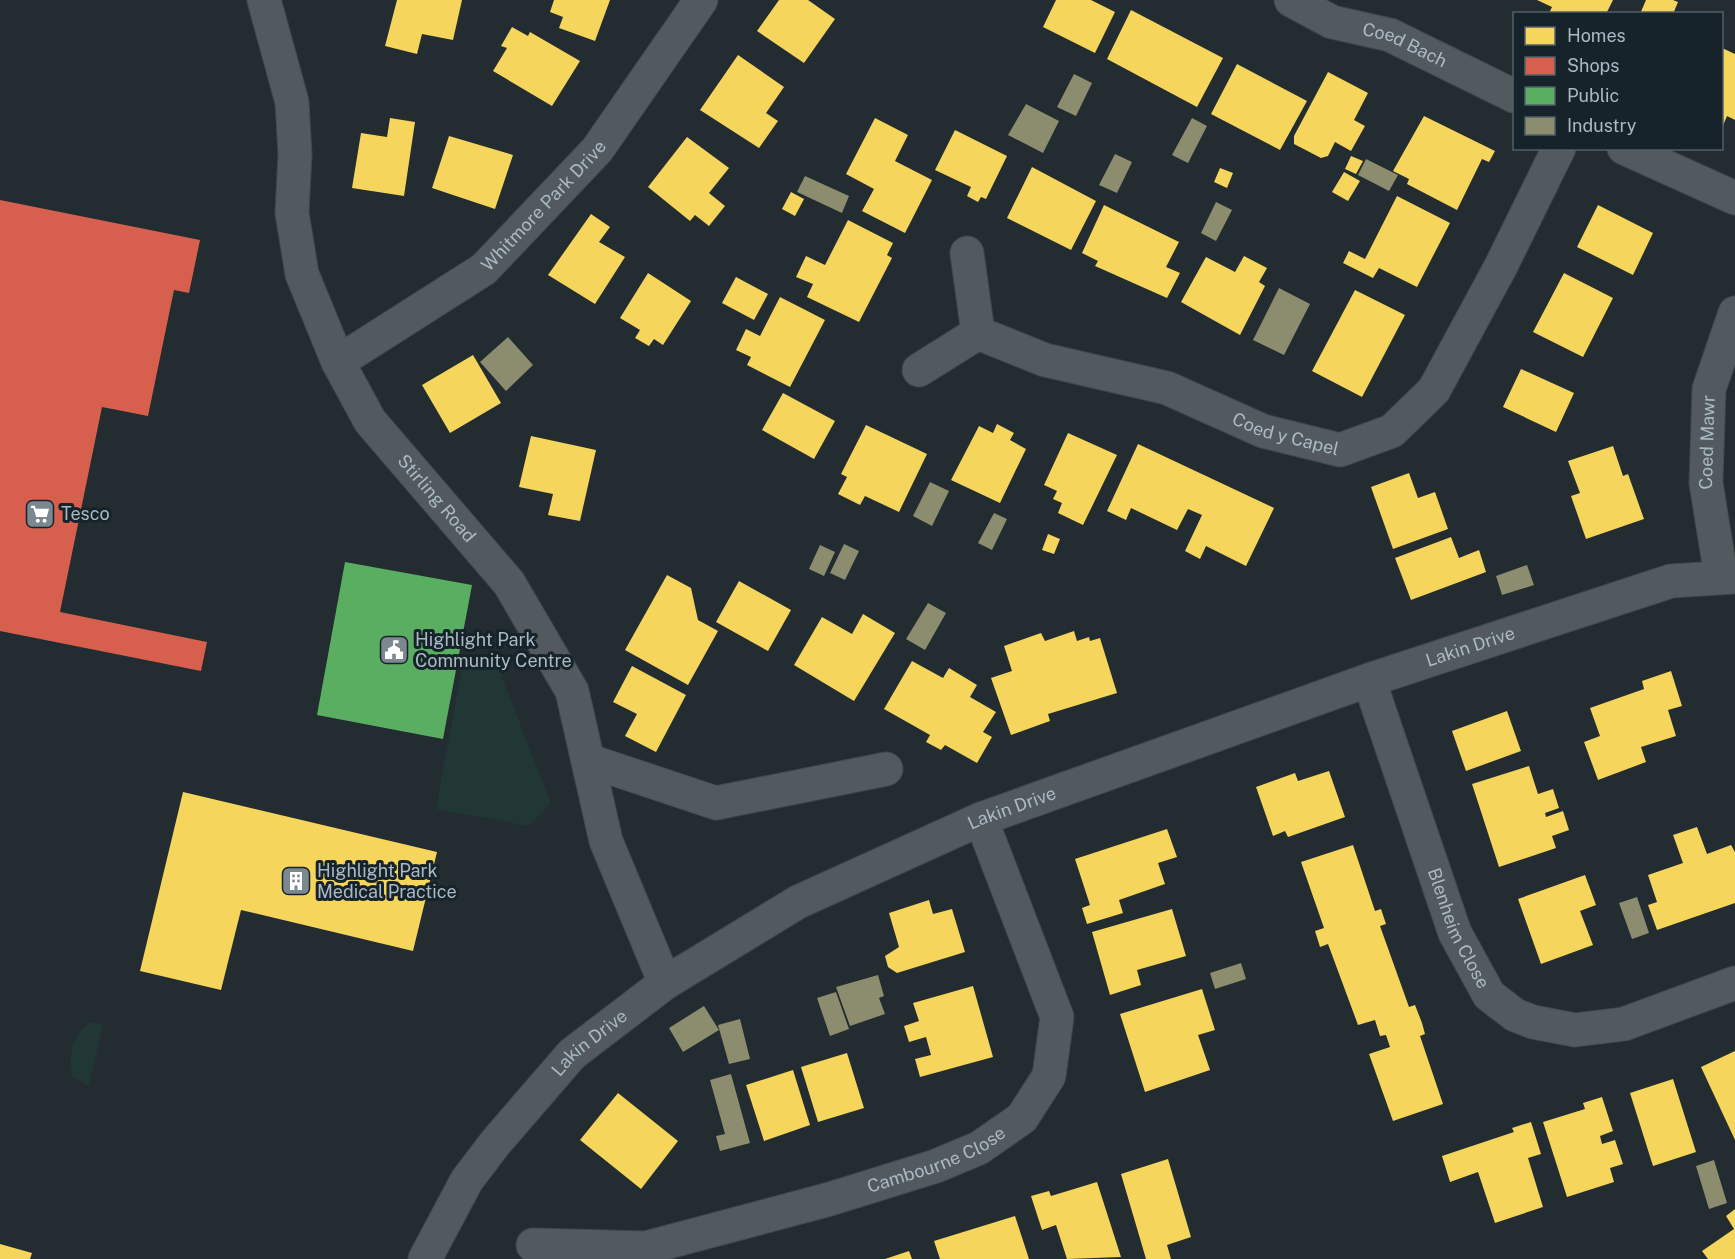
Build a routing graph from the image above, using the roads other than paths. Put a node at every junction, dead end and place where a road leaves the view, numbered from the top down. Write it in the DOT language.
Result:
graph roads {
  1 [pos="264,0"];
  2 [pos="701,0"];
  3 [pos="1292,0"];
  4 [pos="1513,95"];
  5 [pos="1558,150"];
  6 [pos="1628,150"];
  7 [pos="1735,198"];
  8 [pos="967,253"];
  9 [pos="1735,313"];
  10 [pos="978,333"];
  11 [pos="338,362"];
  12 [pos="919,370"];
  13 [pos="1728,576"];
  14 [pos="1370,680"];
  15 [pos="590,761"];
  16 [pos="886,769"];
  17 [pos="981,819"];
  18 [pos="1735,982"];
  19 [pos="665,983"];
  20 [pos="533,1245"];
  21 [pos="425,1259"];
  1 -- 11 [label="street, Stirling Road"];
  2 -- 11 [label="street, Whitmore Park Drive"];
  3 -- 4 [label="street, Coed Bach"];
  5 -- 10 [label="street, Coed y Capel"];
  6 -- 7 [label="street"];
  8 -- 10 [label="street"];
  9 -- 13 [label="street, Coed Mawr"];
  10 -- 12 [label="street"];
  11 -- 15 [label="street, Stirling Road"];
  13 -- 14 [label="street, Lakin Drive"];
  14 -- 17 [label="street, Lakin Drive"];
  14 -- 18 [label="street, Blenheim Close"];
  15 -- 16 [label="street"];
  15 -- 19 [label="street, Stirling Road"];
  17 -- 19 [label="street, Lakin Drive"];
  17 -- 20 [label="street, Cambourne Close"];
  19 -- 21 [label="street, Lakin Drive"];
}
